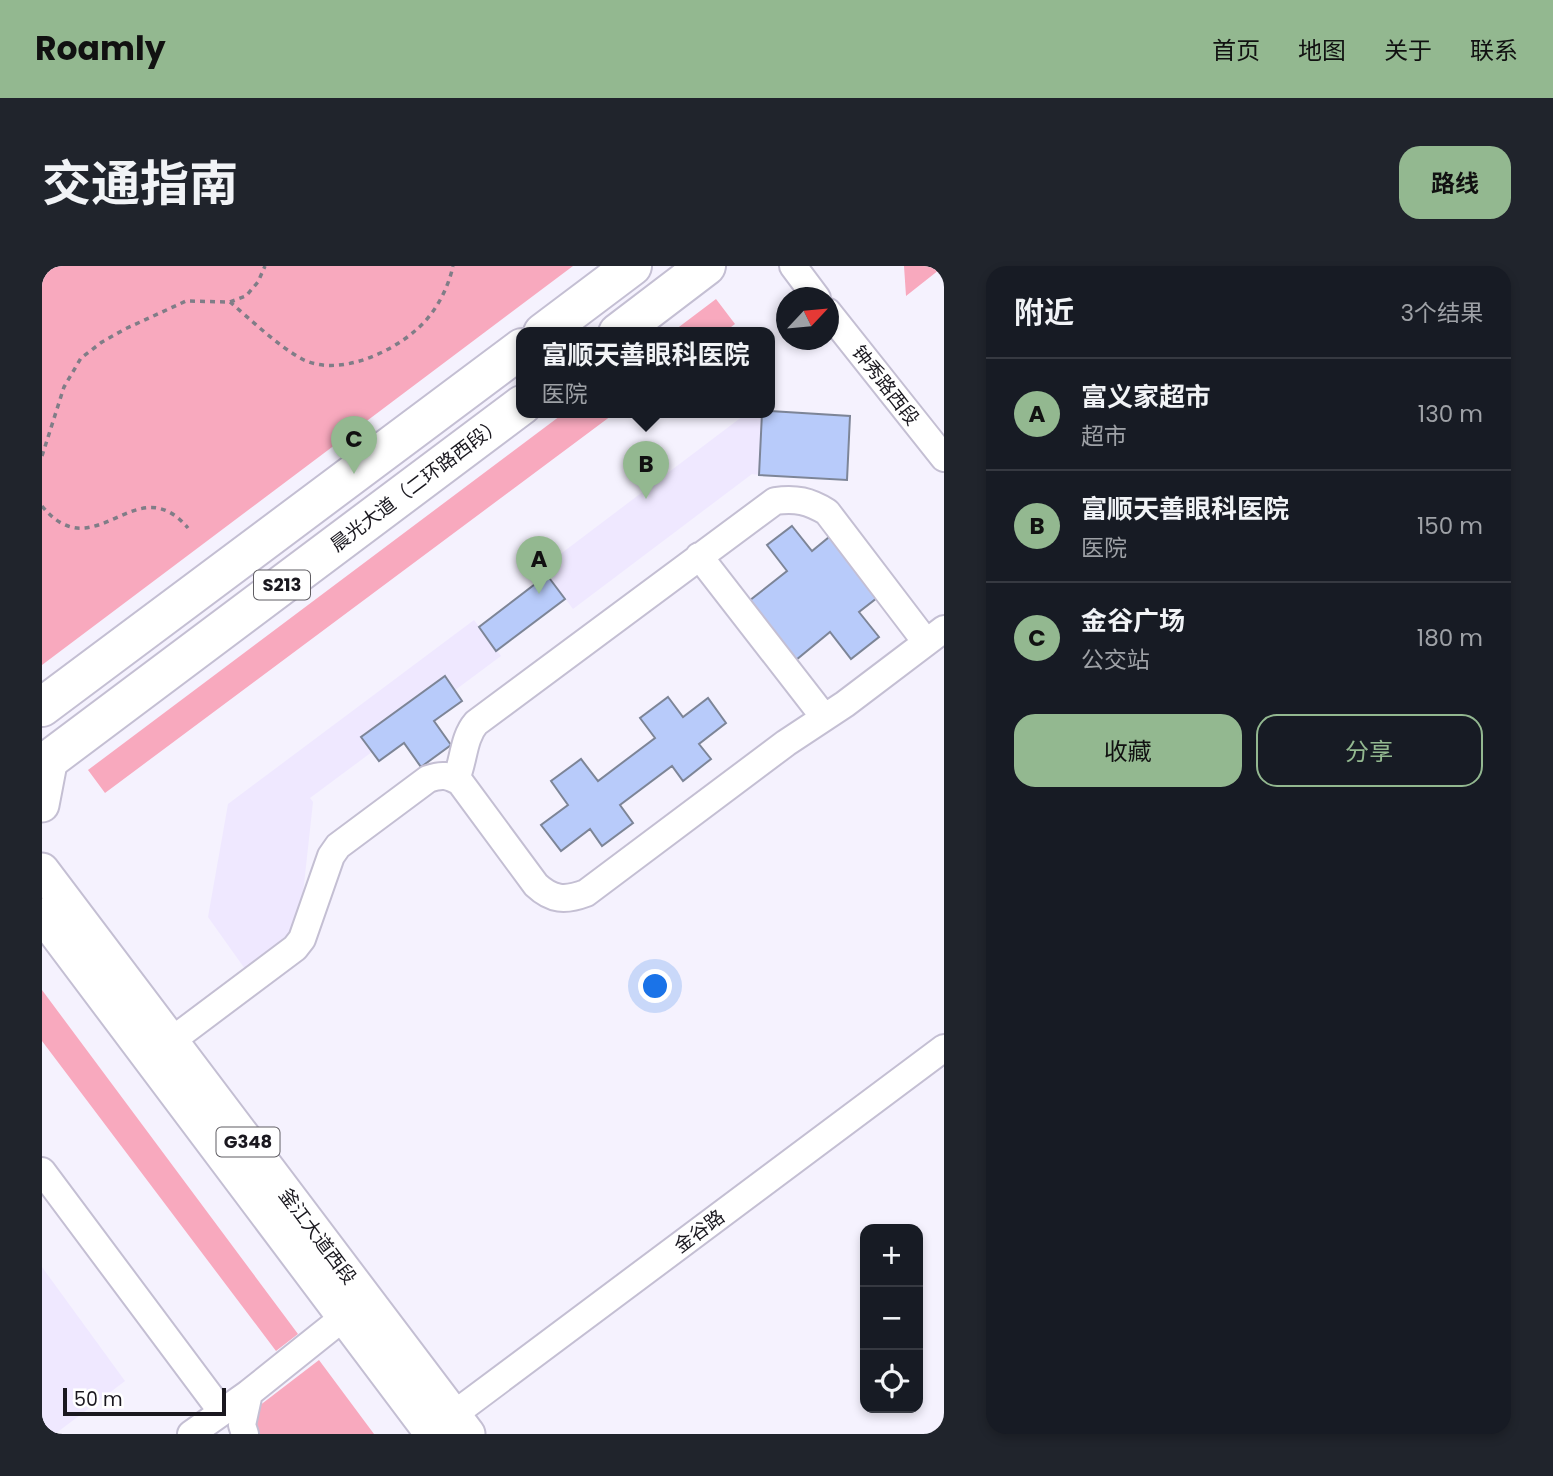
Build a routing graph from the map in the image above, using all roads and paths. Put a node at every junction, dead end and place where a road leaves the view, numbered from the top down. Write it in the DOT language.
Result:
graph roads {
  1 [pos="265,266"];
  2 [pos="453,266"];
  3 [pos="632,266"];
  4 [pos="706,266"];
  5 [pos="793,266"];
  6 [pos="809,287"];
  7 [pos="230,302"];
  8 [pos="839,326"];
  9 [pos="551,327"];
  10 [pos="626,327"];
  11 [pos="516,352"];
  12 [pos="516,410"];
  13 [pos="42,456"];
  14 [pos="944,458"];
  15 [pos="42,506"];
  16 [pos="188,528"];
  17 [pos="699,556"];
  18 [pos="935,635"];
  19 [pos="42,707"];
  20 [pos="824,717"];
  21 [pos="46,762"];
  22 [pos="456,779"];
  23 [pos="42,805"];
  24 [pos="42,870"];
  25 [pos="42,915"];
  26 [pos="171,1041"];
  27 [pos="944,1048"];
  28 [pos="42,1171"];
  29 [pos="344,1317"];
  30 [pos="249,1393"];
  31 [pos="222,1412"];
  32 [pos="451,1428"];
  33 [pos="191,1434"];
  34 [pos="245,1434"];
  1 -- 7 [label="path"];
  2 -- 7 [label="path"];
  3 -- 9 [label="highway"];
  4 -- 10 [label="highway"];
  5 -- 6 [label="street"];
  7 -- 13 [label="path"];
  8 -- 14 [label="street, 钟秀路西段"];
  11 -- 19 [label="highway, S213"];
  12 -- 21 [label="highway, 晨光大道（二环路西段） / S213"];
  15 -- 16 [label="path"];
  17 -- 18 [label="street"];
  17 -- 20 [label="street"];
  17 -- 22 [label="street"];
  18 -- 20 [label="street"];
  20 -- 22 [label="street"];
  21 -- 23 [label="main road"];
  22 -- 26 [label="street"];
  24 -- 26 [label="main road, 釜江大道西段 / G348"];
  25 -- 29 [label="main road, 釜江大道西段 / G348"];
  26 -- 32 [label="main road, 釜江大道西段 / G348"];
  27 -- 32 [label="street, 金谷路"];
  28 -- 31 [label="street"];
  29 -- 30 [label="street"];
  29 -- 32 [label="main road, 釜江大道西段 / G348"];
  30 -- 31 [label="street"];
  30 -- 34 [label="street"];
  31 -- 33 [label="street"];
}
